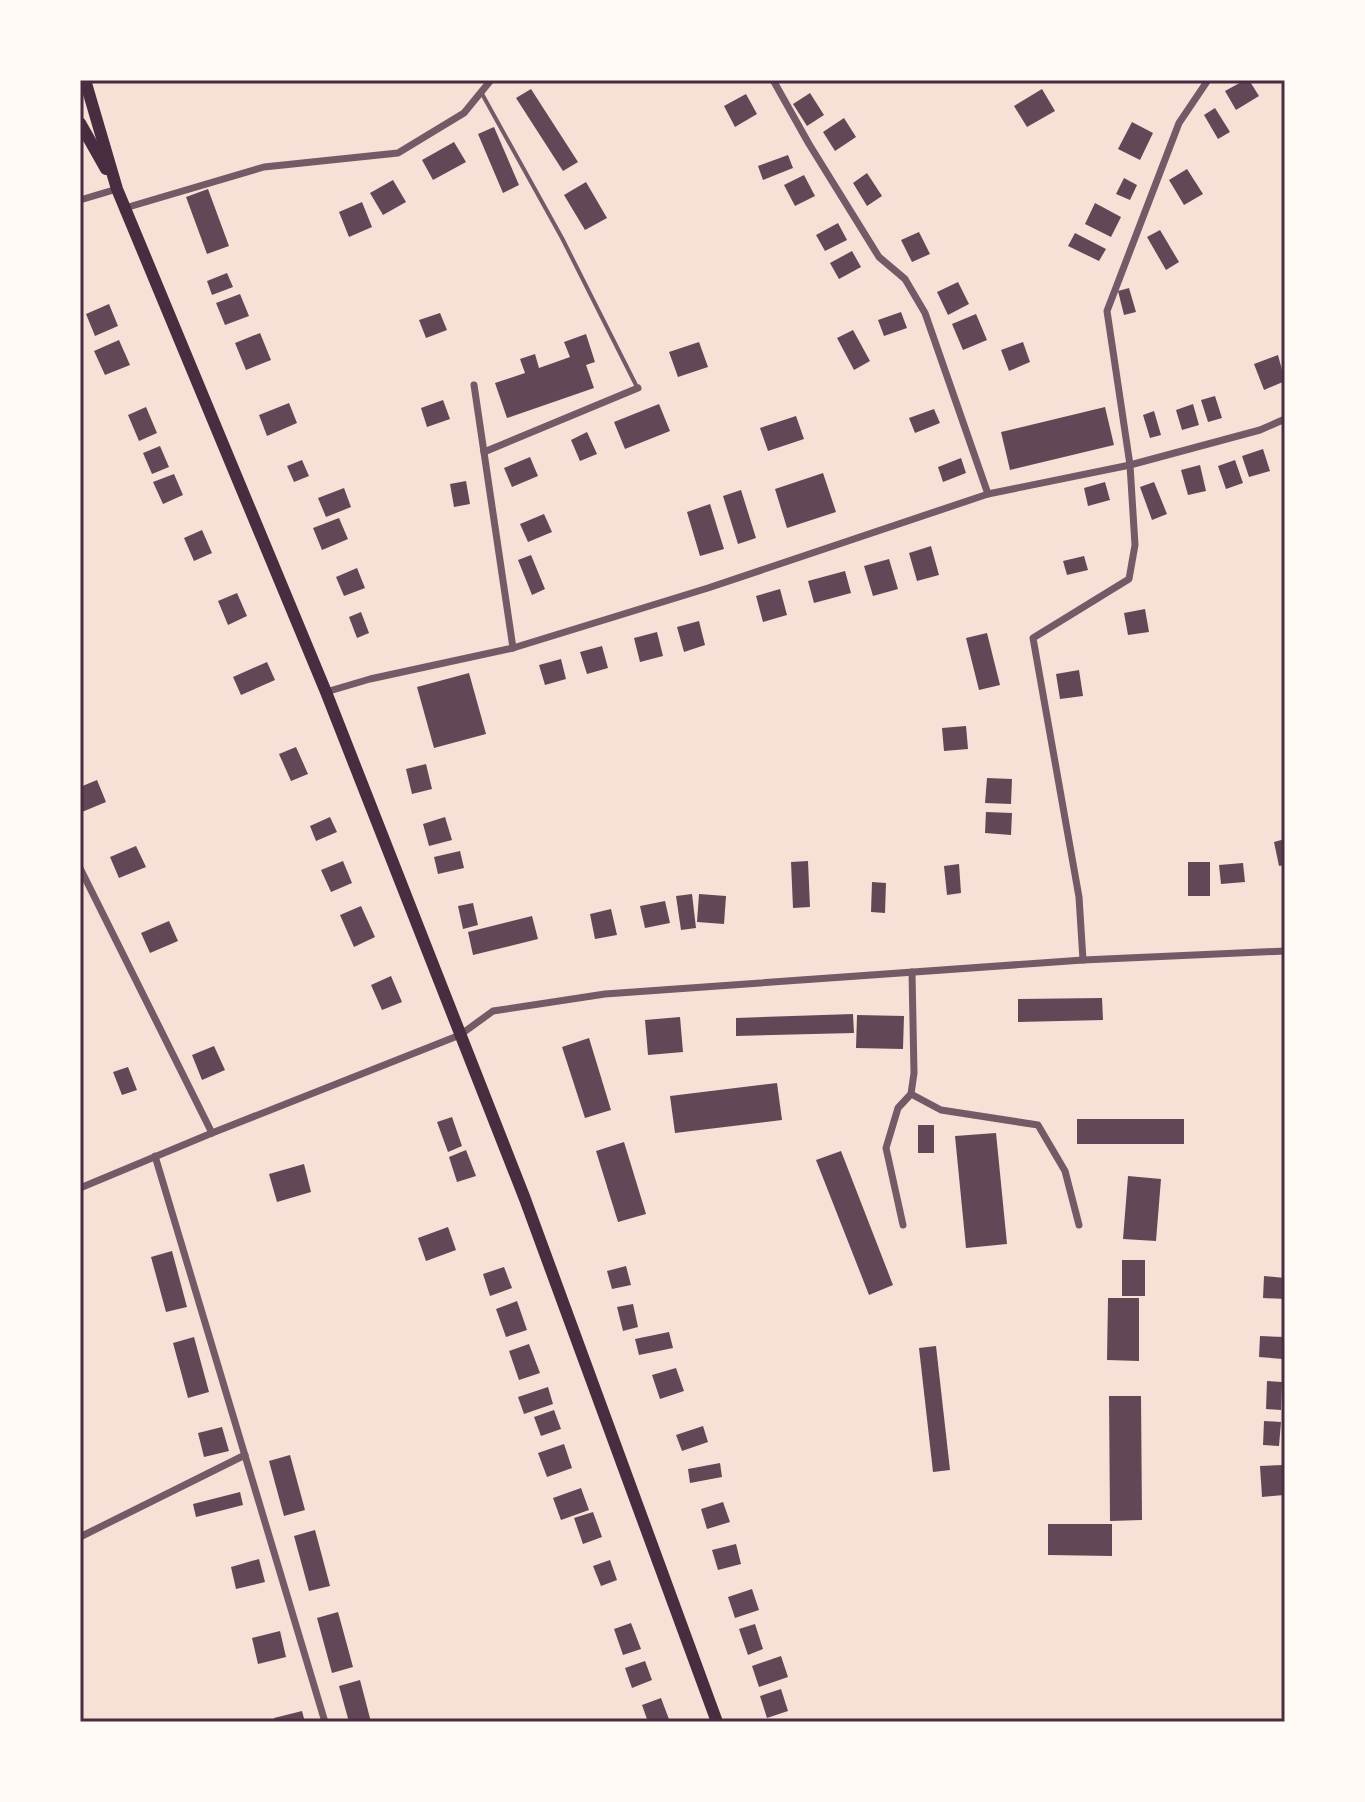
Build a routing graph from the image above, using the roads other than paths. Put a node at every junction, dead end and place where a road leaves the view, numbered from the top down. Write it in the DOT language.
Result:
graph roads {
  1 [pos="491,80"];
  2 [pos="773,80"];
  3 [pos="1208,80"];
  4 [pos="86,84"];
  5 [pos="481,92"];
  6 [pos="80,123"];
  7 [pos="117,189"];
  8 [pos="80,200"];
  9 [pos="125,208"];
  10 [pos="474,385"];
  11 [pos="638,388"];
  12 [pos="1285,419"];
  13 [pos="484,452"];
  14 [pos="1130,465"];
  15 [pos="988,494"];
  16 [pos="513,648"];
  17 [pos="326,692"];
  18 [pos="80,868"];
  19 [pos="1285,951"];
  20 [pos="1083,960"];
  21 [pos="912,972"];
  22 [pos="460,1035"];
  23 [pos="911,1094"];
  24 [pos="212,1133"];
  25 [pos="155,1156"];
  26 [pos="80,1188"];
  27 [pos="903,1225"];
  28 [pos="1079,1225"];
  29 [pos="245,1455"];
  30 [pos="80,1537"];
  31 [pos="325,1722"];
  32 [pos="717,1722"];
  1 -- 5 [label="street"];
  2 -- 15 [label="street"];
  3 -- 14 [label="street"];
  4 -- 7 [label="highway"];
  5 -- 9 [label="street"];
  5 -- 11 [label="lane"];
  6 -- 7 [label="highway"];
  7 -- 8 [label="street"];
  7 -- 9 [label="highway"];
  9 -- 17 [label="highway"];
  10 -- 13 [label="street"];
  11 -- 13 [label="street"];
  12 -- 14 [label="street"];
  13 -- 16 [label="street"];
  14 -- 15 [label="street"];
  14 -- 20 [label="street"];
  15 -- 16 [label="street"];
  16 -- 17 [label="street"];
  17 -- 22 [label="highway"];
  18 -- 24 [label="street"];
  19 -- 20 [label="street"];
  20 -- 21 [label="street"];
  21 -- 22 [label="street"];
  21 -- 23 [label="street"];
  22 -- 24 [label="street"];
  22 -- 32 [label="highway"];
  23 -- 27 [label="street"];
  23 -- 28 [label="street"];
  24 -- 25 [label="street"];
  25 -- 26 [label="street"];
  25 -- 29 [label="street"];
  29 -- 30 [label="street"];
  29 -- 31 [label="street"];
}
